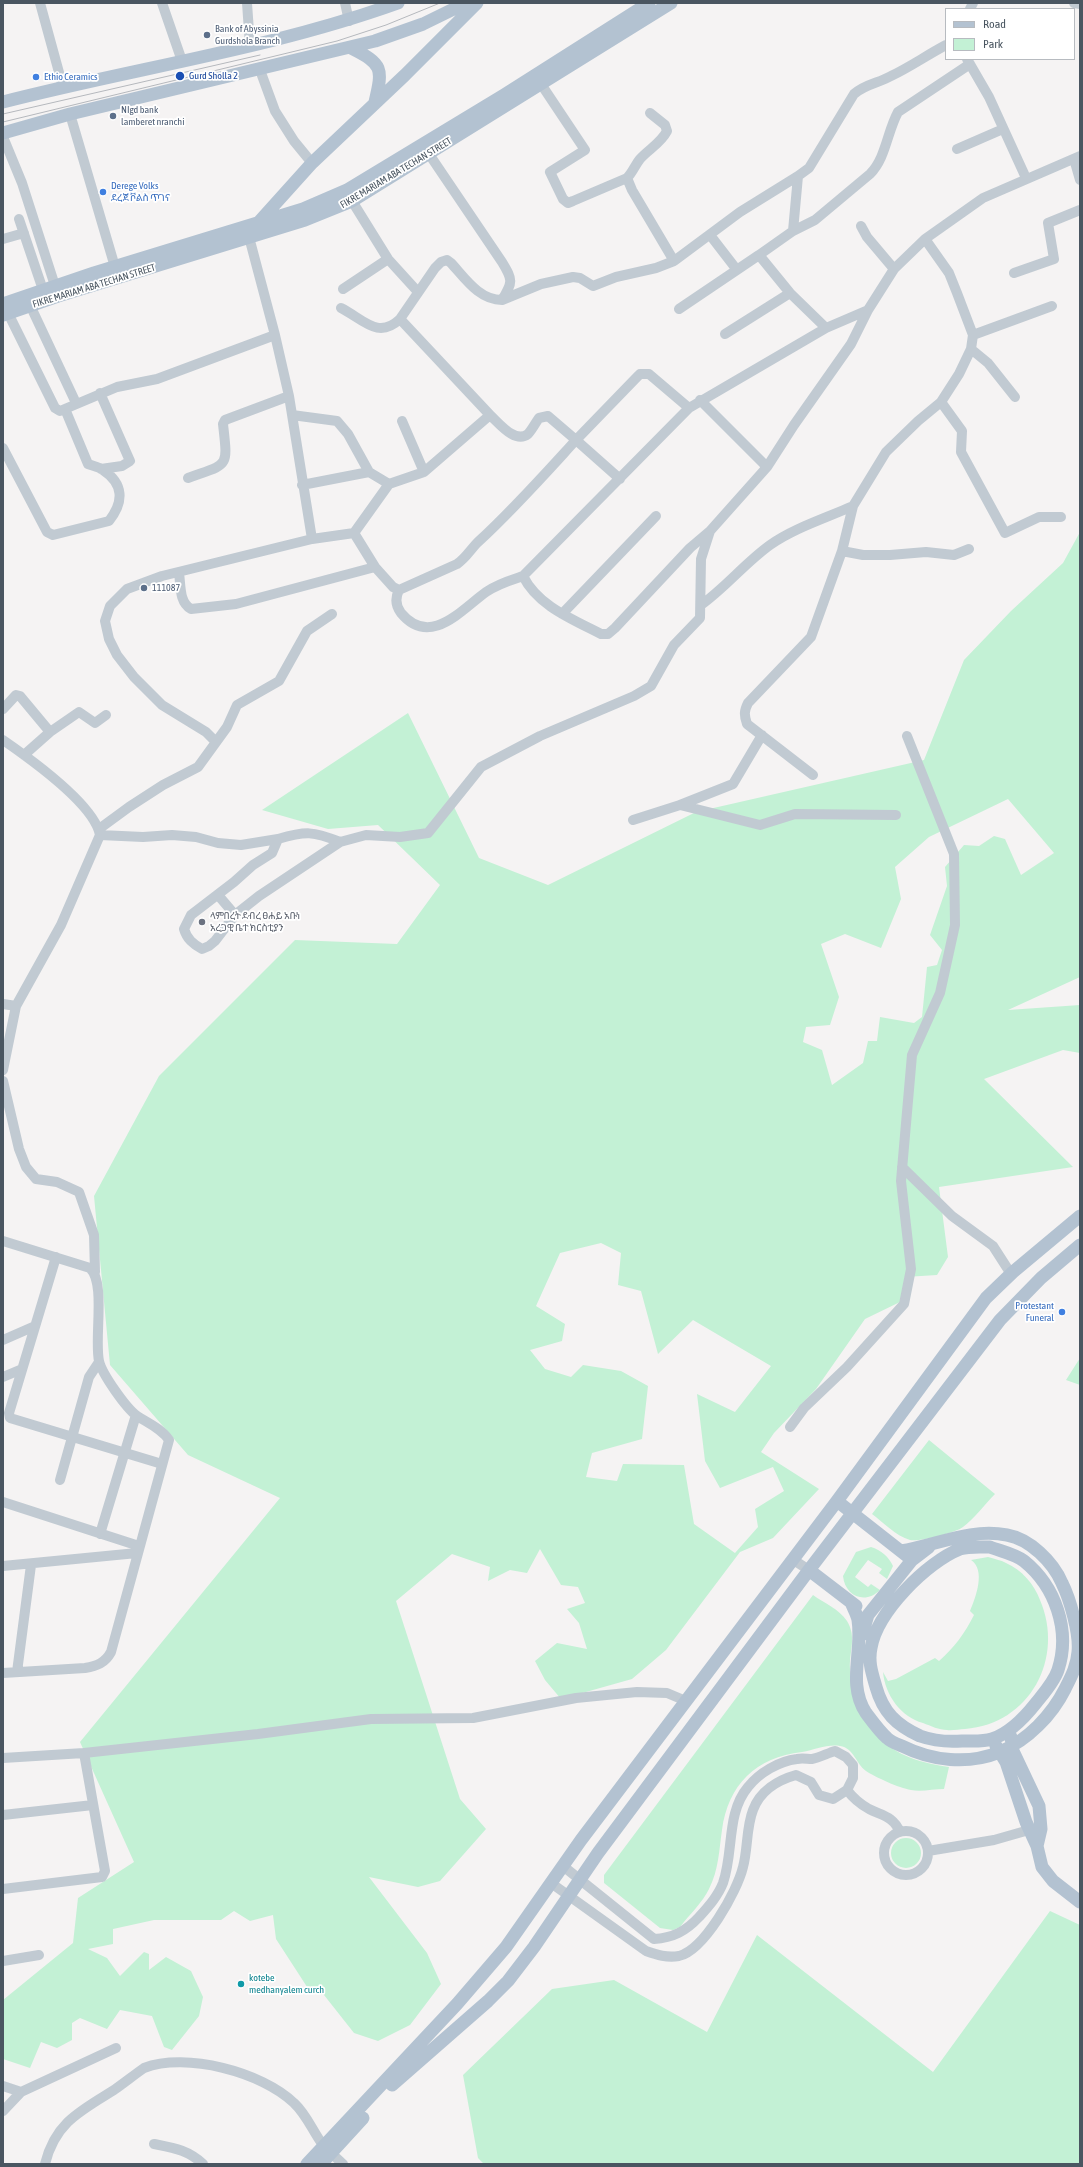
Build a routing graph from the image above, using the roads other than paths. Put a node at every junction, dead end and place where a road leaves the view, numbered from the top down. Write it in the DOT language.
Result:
graph roads {
  1 [pos="40,3"];
  2 [pos="162,3"];
  3 [pos="247,3"];
  4 [pos="345,3"];
  5 [pos="398,3"];
  6 [pos="466,3"];
  7 [pos="477,3"];
  8 [pos="649,3"];
  9 [pos="671,3"];
  10 [pos="1074,3"];
  11 [pos="1080,4"];
  12 [pos="349,21"];
  13 [pos="250,46"];
  14 [pos="945,46"];
  15 [pos="351,48"];
  16 [pos="182,61"];
  17 [pos="969,61"];
  18 [pos="260,70"];
  19 [pos="541,84"];
  20 [pos="62,87"];
  21 [pos="3,102"];
  22 [pos="376,102"];
  23 [pos="650,113"];
  24 [pos="70,114"];
  25 [pos="1003,129"];
  26 [pos="3,133"];
  27 [pos="3,137"];
  28 [pos="957,149"];
  29 [pos="429,154"];
  30 [pos="1077,158"];
  31 [pos="312,163"];
  32 [pos="798,176"];
  33 [pos="627,178"];
  34 [pos="1026,178"];
  35 [pos="1080,180"];
  36 [pos="352,201"];
  37 [pos="1080,210"];
  38 [pos="19,219"];
  39 [pos="259,222"];
  40 [pos="861,226"];
  41 [pos="794,231"];
  42 [pos="24,233"];
  43 [pos="710,235"];
  44 [pos="249,237"];
  45 [pos="3,239"];
  46 [pos="925,239"];
  47 [pos="759,255"];
  48 [pos="388,259"];
  49 [pos="674,261"];
  50 [pos="115,267"];
  51 [pos="134,267"];
  52 [pos="894,269"];
  53 [pos="737,270"];
  54 [pos="1014,273"];
  55 [pos="343,289"];
  56 [pos="52,291"];
  57 [pos="418,292"];
  58 [pos="790,293"];
  59 [pos="502,300"];
  60 [pos="30,305"];
  61 [pos="1052,306"];
  62 [pos="341,308"];
  63 [pos="679,309"];
  64 [pos="868,310"];
  65 [pos="5,311"];
  66 [pos="400,319"];
  67 [pos="826,328"];
  68 [pos="725,334"];
  69 [pos="275,335"];
  70 [pos="973,335"];
  71 [pos="971,349"];
  72 [pos="100,393"];
  73 [pos="289,396"];
  74 [pos="1015,397"];
  75 [pos="700,400"];
  76 [pos="940,402"];
  77 [pos="76,403"];
  78 [pos="689,408"];
  79 [pos="65,409"];
  80 [pos="490,415"];
  81 [pos="292,416"];
  82 [pos="402,421"];
  83 [pos="576,440"];
  84 [pos="3,448"];
  85 [pos="767,467"];
  86 [pos="101,469"];
  87 [pos="369,472"];
  88 [pos="424,472"];
  89 [pos="188,478"];
  90 [pos="620,480"];
  91 [pos="302,484"];
  92 [pos="389,484"];
  93 [pos="853,506"];
  94 [pos="656,516"];
  95 [pos="1062,517"];
  96 [pos="710,531"];
  97 [pos="354,534"];
  98 [pos="312,539"];
  99 [pos="969,550"];
  100 [pos="842,551"];
  101 [pos="375,567"];
  102 [pos="179,572"];
  103 [pos="523,576"];
  104 [pos="399,590"];
  105 [pos="701,605"];
  106 [pos="332,614"];
  107 [pos="562,614"];
  108 [pos="3,709"];
  109 [pos="106,715"];
  110 [pos="50,732"];
  111 [pos="762,735"];
  112 [pos="907,736"];
  113 [pos="3,740"];
  114 [pos="216,742"];
  115 [pos="24,755"];
  116 [pos="813,774"];
  117 [pos="680,806"];
  118 [pos="896,816"];
  119 [pos="633,820"];
  120 [pos="100,832"];
  121 [pos="278,839"];
  122 [pos="340,842"];
  123 [pos="218,895"];
  124 [pos="235,915"];
  125 [pos="3,1004"];
  126 [pos="16,1006"];
  127 [pos="3,1070"];
  128 [pos="3,1081"];
  129 [pos="902,1167"];
  130 [pos="1080,1216"];
  131 [pos="3,1241"];
  132 [pos="1080,1244"];
  133 [pos="56,1257"];
  134 [pos="95,1272"];
  135 [pos="1010,1274"];
  136 [pos="35,1326"];
  137 [pos="3,1340"];
  138 [pos="99,1362"];
  139 [pos="22,1369"];
  140 [pos="3,1377"];
  141 [pos="6,1414"];
  142 [pos="136,1415"];
  143 [pos="892,1426"];
  144 [pos="790,1427"];
  145 [pos="72,1436"];
  146 [pos="909,1439"];
  147 [pos="125,1452"];
  148 [pos="162,1464"];
  149 [pos="60,1480"];
  150 [pos="837,1501"];
  151 [pos="3,1502"];
  152 [pos="853,1513"];
  153 [pos="100,1534"];
  154 [pos="932,1544"];
  155 [pos="138,1549"];
  156 [pos="901,1551"];
  157 [pos="792,1559"];
  158 [pos="912,1560"];
  159 [pos="31,1565"];
  160 [pos="3,1566"];
  161 [pos="809,1570"];
  162 [pos="925,1570"];
  163 [pos="851,1602"];
  164 [pos="868,1615"];
  165 [pos="880,1624"];
  166 [pos="859,1644"];
  167 [pos="1062,1648"];
  168 [pos="1079,1651"];
  169 [pos="1078,1668"];
  170 [pos="1058,1670"];
  171 [pos="17,1672"];
  172 [pos="3,1673"];
  173 [pos="686,1701"];
  174 [pos="1010,1729"];
  175 [pos="992,1739"];
  176 [pos="1012,1745"];
  177 [pos="1000,1752"];
  178 [pos="84,1753"];
  179 [pos="3,1758"];
  180 [pos="847,1790"];
  181 [pos="93,1805"];
  182 [pos="3,1815"];
  183 [pos="1029,1830"];
  184 [pos="900,1832"];
  185 [pos="1037,1846"];
  186 [pos="928,1851"];
  187 [pos="563,1866"];
  188 [pos="580,1879"];
  189 [pos="551,1883"];
  190 [pos="3,1889"];
  191 [pos="569,1895"];
  192 [pos="1080,1902"];
  193 [pos="39,1955"];
  194 [pos="3,1961"];
  195 [pos="116,2048"];
  196 [pos="393,2078"];
  197 [pos="3,2086"];
  198 [pos="21,2092"];
  199 [pos="3,2111"];
  200 [pos="154,2144"];
  201 [pos="327,2149"];
  202 [pos="45,2164"];
  203 [pos="203,2164"];
  204 [pos="307,2164"];
  205 [pos="321,2164"];
  206 [pos="344,2164"];
  1 -- 20 [label="street"];
  2 -- 16 [label="street"];
  3 -- 13 [label="street"];
  4 -- 12 [label="street"];
  5 -- 12 [label="main road"];
  6 -- 15 [label="main road"];
  7 -- 22 [label="main road"];
  8 -- 39 [label="main road, FIKRE MARIAM ABA TECHAN STREET"];
  9 -- 19 [label="main road, FIKRE MARIAM ABA TECHAN STREET"];
  10 -- 11 [label="street"];
  12 -- 13 [label="main road"];
  13 -- 16 [label="main road"];
  14 -- 32 [label="street"];
  15 -- 18 [label="main road"];
  15 -- 22 [label="main road"];
  16 -- 20 [label="main road"];
  17 -- 25 [label="street"];
  17 -- 41 [label="street"];
  18 -- 24 [label="main road"];
  18 -- 31 [label="street"];
  19 -- 29 [label="main road, FIKRE MARIAM ABA TECHAN STREET"];
  19 -- 33 [label="street"];
  20 -- 21 [label="main road"];
  22 -- 31 [label="main road"];
  23 -- 33 [label="street"];
  24 -- 26 [label="main road"];
  24 -- 50 [label="street"];
  25 -- 28 [label="street"];
  25 -- 34 [label="street"];
  27 -- 56 [label="street"];
  29 -- 36 [label="main road, FIKRE MARIAM ABA TECHAN STREET"];
  29 -- 59 [label="street"];
  30 -- 34 [label="street"];
  30 -- 35 [label="street"];
  31 -- 39 [label="main road"];
  32 -- 41 [label="street"];
  32 -- 43 [label="street"];
  33 -- 49 [label="street"];
  34 -- 46 [label="street"];
  36 -- 44 [label="main road, FIKRE MARIAM ABA TECHAN STREET"];
  36 -- 48 [label="street"];
  37 -- 54 [label="street"];
  38 -- 42 [label="street"];
  39 -- 44 [label="main road"];
  39 -- 51 [label="main road, FIKRE MARIAM ABA TECHAN STREET"];
  40 -- 52 [label="street"];
  41 -- 47 [label="street"];
  42 -- 45 [label="street"];
  42 -- 56 [label="street"];
  43 -- 49 [label="street"];
  43 -- 53 [label="street"];
  44 -- 51 [label="main road, FIKRE MARIAM ABA TECHAN STREET"];
  44 -- 69 [label="street"];
  46 -- 52 [label="street"];
  46 -- 70 [label="street"];
  47 -- 53 [label="street"];
  47 -- 58 [label="street"];
  48 -- 55 [label="street"];
  48 -- 57 [label="street"];
  49 -- 59 [label="street"];
  50 -- 51 [label="main road, FIKRE MARIAM ABA TECHAN STREET"];
  50 -- 56 [label="main road, FIKRE MARIAM ABA TECHAN STREET"];
  51 -- 56 [label="main road, FIKRE MARIAM ABA TECHAN STREET"];
  52 -- 64 [label="street"];
  53 -- 63 [label="street"];
  56 -- 60 [label="main road, FIKRE MARIAM ABA TECHAN STREET"];
  56 -- 65 [label="main road, FIKRE MARIAM ABA TECHAN STREET"];
  57 -- 59 [label="street"];
  57 -- 66 [label="street"];
  58 -- 67 [label="street"];
  58 -- 68 [label="street"];
  60 -- 65 [label="main road, FIKRE MARIAM ABA TECHAN STREET"];
  60 -- 77 [label="street"];
  61 -- 70 [label="street"];
  62 -- 66 [label="street"];
  64 -- 67 [label="street"];
  64 -- 85 [label="street"];
  65 -- 79 [label="street"];
  66 -- 80 [label="street"];
  67 -- 75 [label="street"];
  69 -- 72 [label="street"];
  69 -- 73 [label="street"];
  70 -- 71 [label="street"];
  71 -- 74 [label="street"];
  71 -- 76 [label="street"];
  72 -- 77 [label="street"];
  72 -- 86 [label="street"];
  73 -- 81 [label="street"];
  73 -- 89 [label="street"];
  75 -- 78 [label="street"];
  75 -- 85 [label="street"];
  76 -- 93 [label="street"];
  76 -- 95 [label="street"];
  77 -- 79 [label="street"];
  78 -- 83 [label="street"];
  78 -- 90 [label="street"];
  79 -- 86 [label="street"];
  80 -- 83 [label="street"];
  80 -- 88 [label="street"];
  81 -- 87 [label="street"];
  81 -- 91 [label="street"];
  82 -- 88 [label="street"];
  83 -- 90 [label="street"];
  83 -- 104 [label="street"];
  84 -- 86 [label="street"];
  85 -- 96 [label="street"];
  87 -- 91 [label="street"];
  87 -- 92 [label="street"];
  88 -- 92 [label="street"];
  90 -- 103 [label="street"];
  91 -- 98 [label="street"];
  92 -- 97 [label="street"];
  93 -- 100 [label="street"];
  93 -- 105 [label="street"];
  94 -- 107 [label="street"];
  96 -- 105 [label="street"];
  96 -- 107 [label="street"];
  97 -- 98 [label="street"];
  97 -- 101 [label="street"];
  98 -- 102 [label="street"];
  99 -- 100 [label="street"];
  100 -- 111 [label="street"];
  101 -- 102 [label="street"];
  101 -- 104 [label="street"];
  102 -- 114 [label="street"];
  103 -- 104 [label="street"];
  103 -- 107 [label="street"];
  105 -- 122 [label="street"];
  106 -- 114 [label="street"];
  108 -- 110 [label="street"];
  109 -- 110 [label="street"];
  110 -- 115 [label="street"];
  111 -- 116 [label="street"];
  111 -- 117 [label="street"];
  112 -- 129 [label="street"];
  113 -- 115 [label="street"];
  114 -- 120 [label="street"];
  115 -- 120 [label="street"];
  117 -- 118 [label="street"];
  117 -- 119 [label="street"];
  120 -- 121 [label="street"];
  120 -- 126 [label="street"];
  121 -- 122 [label="street"];
  121 -- 123 [label="street"];
  122 -- 124 [label="street"];
  123 -- 124 [label="street"];
  123 -- 124 [label="street"];
  125 -- 126 [label="street"];
  126 -- 127 [label="street"];
  128 -- 134 [label="street"];
  129 -- 135 [label="street"];
  129 -- 144 [label="street"];
  130 -- 135 [label="main road"];
  131 -- 133 [label="street"];
  132 -- 146 [label="main road"];
  133 -- 134 [label="street"];
  133 -- 136 [label="street"];
  134 -- 138 [label="street"];
  135 -- 143 [label="main road"];
  136 -- 137 [label="street"];
  136 -- 139 [label="street"];
  138 -- 142 [label="street"];
  138 -- 145 [label="street"];
  139 -- 140 [label="street"];
  139 -- 141 [label="street"];
  141 -- 145 [label="street"];
  142 -- 147 [label="street"];
  142 -- 148 [label="street"];
  143 -- 146 [label="main road"];
  143 -- 150 [label="main road"];
  145 -- 147 [label="street"];
  145 -- 149 [label="street"];
  146 -- 152 [label="main road"];
  147 -- 148 [label="street"];
  147 -- 153 [label="street"];
  148 -- 155 [label="street"];
  150 -- 152 [label="main road"];
  150 -- 157 [label="main road"];
  151 -- 153 [label="street"];
  152 -- 156 [label="main road"];
  152 -- 161 [label="main road"];
  153 -- 155 [label="street"];
  154 -- 156 [label="main road"];
  154 -- 158 [label="main road"];
  154 -- 168 [label="main road"];
  155 -- 159 [label="street"];
  155 -- 171 [label="street"];
  156 -- 158 [label="main road"];
  157 -- 161 [label="street"];
  157 -- 173 [label="main road"];
  158 -- 162 [label="main road"];
  158 -- 164 [label="main road"];
  159 -- 160 [label="street"];
  159 -- 171 [label="street"];
  161 -- 163 [label="main road"];
  161 -- 188 [label="main road"];
  162 -- 165 [label="main road"];
  162 -- 167 [label="main road"];
  163 -- 164 [label="main road"];
  163 -- 166 [label="main road"];
  164 -- 165 [label="main road"];
  164 -- 166 [label="main road"];
  165 -- 175 [label="main road"];
  166 -- 177 [label="main road"];
  167 -- 168 [label="street"];
  167 -- 170 [label="main road"];
  168 -- 169 [label="main road"];
  169 -- 170 [label="street"];
  169 -- 176 [label="main road"];
  170 -- 174 [label="main road"];
  171 -- 172 [label="street"];
  173 -- 178 [label="street"];
  173 -- 187 [label="main road"];
  174 -- 175 [label="main road"];
  174 -- 176 [label="main road"];
  175 -- 177 [label="main road"];
  176 -- 177 [label="main road"];
  176 -- 185 [label="main road"];
  177 -- 183 [label="main road"];
  178 -- 179 [label="street"];
  178 -- 181 [label="street"];
  180 -- 184 [label="street"];
  180 -- 188 [label="street"];
  180 -- 191 [label="street"];
  181 -- 182 [label="street"];
  181 -- 190 [label="street"];
  183 -- 185 [label="main road"];
  183 -- 186 [label="street"];
  184 -- 186 [label="street"];
  184 -- 186 [label="street"];
  185 -- 192 [label="main road"];
  187 -- 188 [label="street"];
  187 -- 189 [label="main road"];
  188 -- 191 [label="main road"];
  189 -- 191 [label="street"];
  189 -- 196 [label="main road"];
  191 -- 196 [label="main road"];
  193 -- 194 [label="street"];
  195 -- 198 [label="street"];
  196 -- 201 [label="main road"];
  197 -- 198 [label="street"];
  198 -- 199 [label="street"];
  200 -- 203 [label="street"];
  201 -- 202 [label="street"];
  201 -- 204 [label="main road"];
  201 -- 205 [label="main road"];
  201 -- 206 [label="street"];
}
